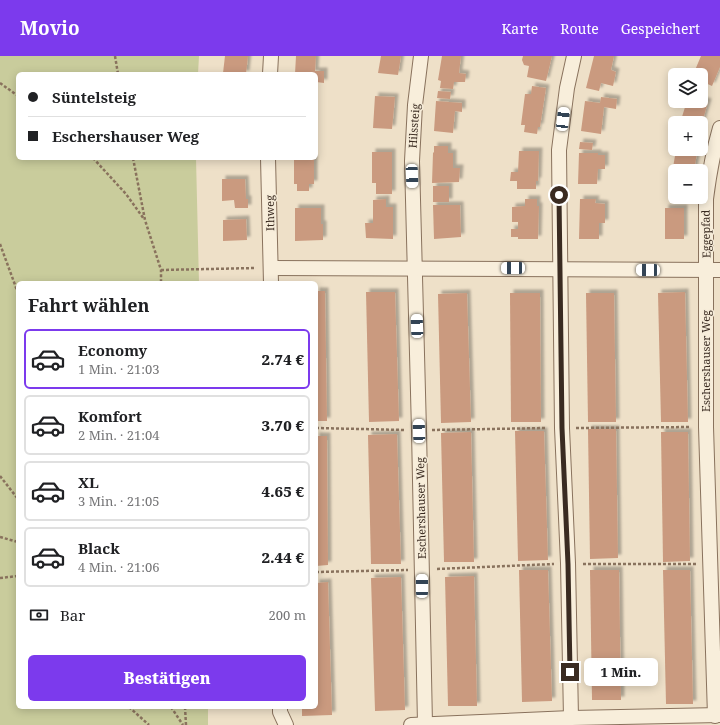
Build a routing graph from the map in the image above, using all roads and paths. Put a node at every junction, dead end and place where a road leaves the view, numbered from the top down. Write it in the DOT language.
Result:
graph roads {
  1 [pos="115,56"];
  2 [pos="271,56"];
  3 [pos="421,56"];
  4 [pos="574,56"];
  5 [pos="118,72"];
  6 [pos="270,72"];
  7 [pos="0,83"];
  8 [pos="16,95"];
  9 [pos="720,128"];
  10 [pos="95,160"];
  11 [pos="134,160"];
  12 [pos="268,160"];
  13 [pos="145,220"];
  14 [pos="0,244"];
  15 [pos="271,268"];
  16 [pos="415,268"];
  17 [pos="560,268"];
  18 [pos="161,270"];
  19 [pos="713,270"];
  20 [pos="161,281"];
  21 [pos="271,281"];
  22 [pos="16,288"];
  23 [pos="706,427"];
  24 [pos="318,428"];
  25 [pos="562,428"];
  26 [pos="419,431"];
  27 [pos="0,476"];
  28 [pos="16,496"];
  29 [pos="0,537"];
  30 [pos="16,541"];
  31 [pos="568,564"];
  32 [pos="710,564"];
  33 [pos="422,570"];
  34 [pos="318,572"];
  35 [pos="16,576"];
  36 [pos="0,578"];
  37 [pos="131,709"];
  38 [pos="172,709"];
  39 [pos="185,709"];
  40 [pos="280,709"];
  41 [pos="718,716"];
  42 [pos="571,718"];
  43 [pos="149,725"];
  44 [pos="183,725"];
  45 [pos="186,725"];
  46 [pos="286,725"];
  47 [pos="418,725"];
  1 -- 5 [label="path"];
  2 -- 6 [label="street"];
  3 -- 16 [label="street, Hilssteig"];
  4 -- 17 [label="street"];
  7 -- 8 [label="path"];
  9 -- 19 [label="street, Eggepfad"];
  10 -- 13 [label="path"];
  11 -- 13 [label="path"];
  12 -- 15 [label="street, Ithweg"];
  13 -- 18 [label="path"];
  14 -- 22 [label="path"];
  15 -- 16 [label="street"];
  15 -- 18 [label="path"];
  15 -- 21 [label="street"];
  16 -- 17 [label="street"];
  16 -- 26 [label="street, Eschershauser Weg"];
  17 -- 19 [label="street"];
  17 -- 25 [label="street"];
  18 -- 20 [label="path"];
  19 -- 23 [label="street, Eschershauser Weg"];
  23 -- 25 [label="path"];
  23 -- 32 [label="street, Eschershauser Weg"];
  24 -- 26 [label="path"];
  25 -- 26 [label="path"];
  25 -- 31 [label="street"];
  26 -- 33 [label="street, Eschershauser Weg"];
  27 -- 28 [label="path"];
  29 -- 30 [label="path"];
  31 -- 32 [label="path"];
  31 -- 33 [label="path"];
  31 -- 42 [label="street"];
  32 -- 41 [label="street, Eschershauser Weg"];
  33 -- 34 [label="path"];
  33 -- 47 [label="street, Eschershauser Weg"];
  35 -- 36 [label="path"];
  37 -- 43 [label="path"];
  38 -- 44 [label="path"];
  39 -- 45 [label="path"];
  40 -- 46 [label="street"];
  41 -- 42 [label="street, Eschershauser Weg"];
  42 -- 47 [label="street, Eschershauser Weg"];
}
